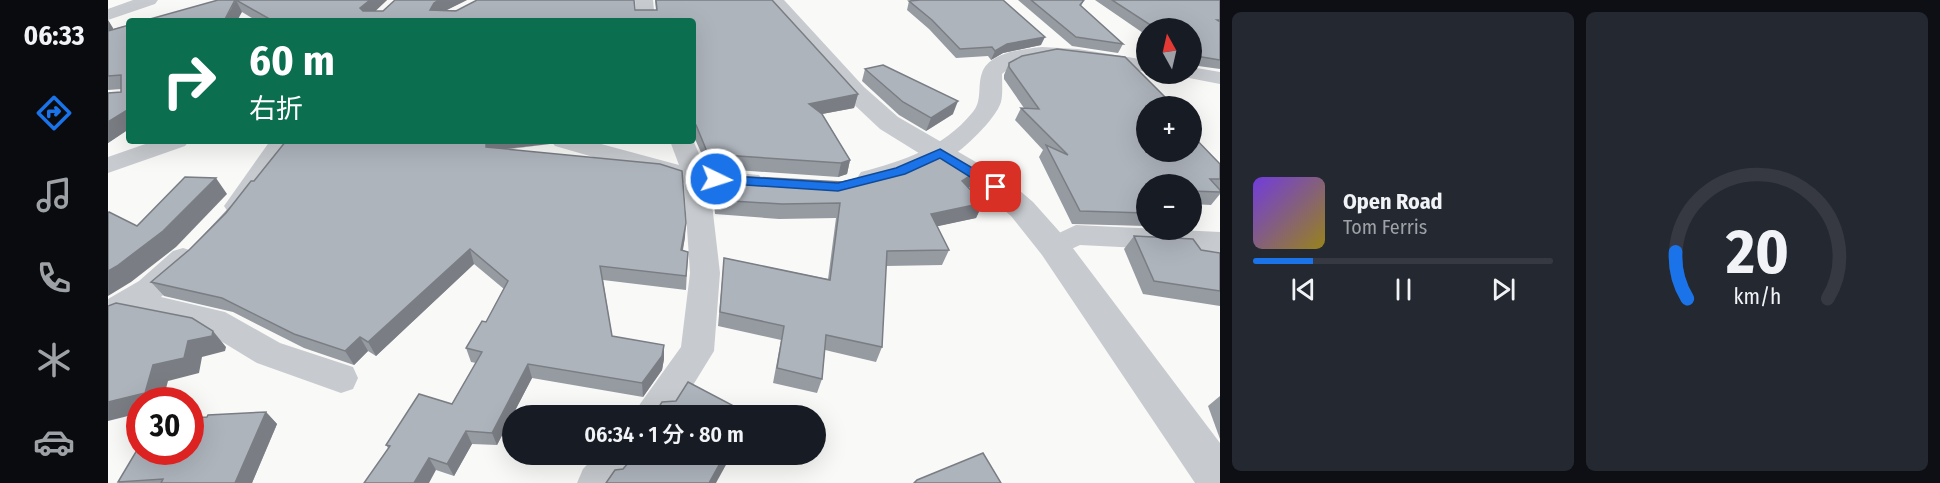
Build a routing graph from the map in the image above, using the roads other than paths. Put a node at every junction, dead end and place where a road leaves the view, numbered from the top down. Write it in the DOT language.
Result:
graph roads {
  1 [pos="149,0"];
  2 [pos="644,0"];
  3 [pos="773,0"];
  4 [pos="108,15"];
  5 [pos="646,18"];
  6 [pos="1043,35"];
  7 [pos="1067,55"];
  8 [pos="1136,65"];
  9 [pos="1202,76"];
  10 [pos="1220,78"];
  11 [pos="168,144"];
  12 [pos="280,144"];
  13 [pos="574,144"];
  14 [pos="683,144"];
  15 [pos="940,153"];
  16 [pos="108,165"];
  17 [pos="696,178"];
  18 [pos="776,183"];
  19 [pos="849,184"];
  20 [pos="223,223"];
  21 [pos="1220,242"];
  22 [pos="198,245"];
  23 [pos="1054,246"];
  24 [pos="119,309"];
  25 [pos="341,378"];
  26 [pos="660,405"];
  27 [pos="613,465"];
  28 [pos="1220,480"];
  29 [pos="597,483"];
  1 -- 4 [label="street"];
  2 -- 5 [label="street"];
  3 -- 15 [label="street"];
  6 -- 7 [label="street"];
  7 -- 8 [label="street"];
  7 -- 15 [label="street"];
  9 -- 10 [label="street"];
  11 -- 16 [label="street"];
  12 -- 20 [label="street"];
  13 -- 17 [label="street"];
  14 -- 17 [label="street"];
  15 -- 19 [label="street"];
  15 -- 23 [label="street"];
  17 -- 18 [label="street"];
  17 -- 26 [label="street"];
  21 -- 23 [label="street"];
  22 -- 24 [label="street"];
  23 -- 28 [label="street"];
  24 -- 25 [label="street"];
  27 -- 29 [label="street"];
}
